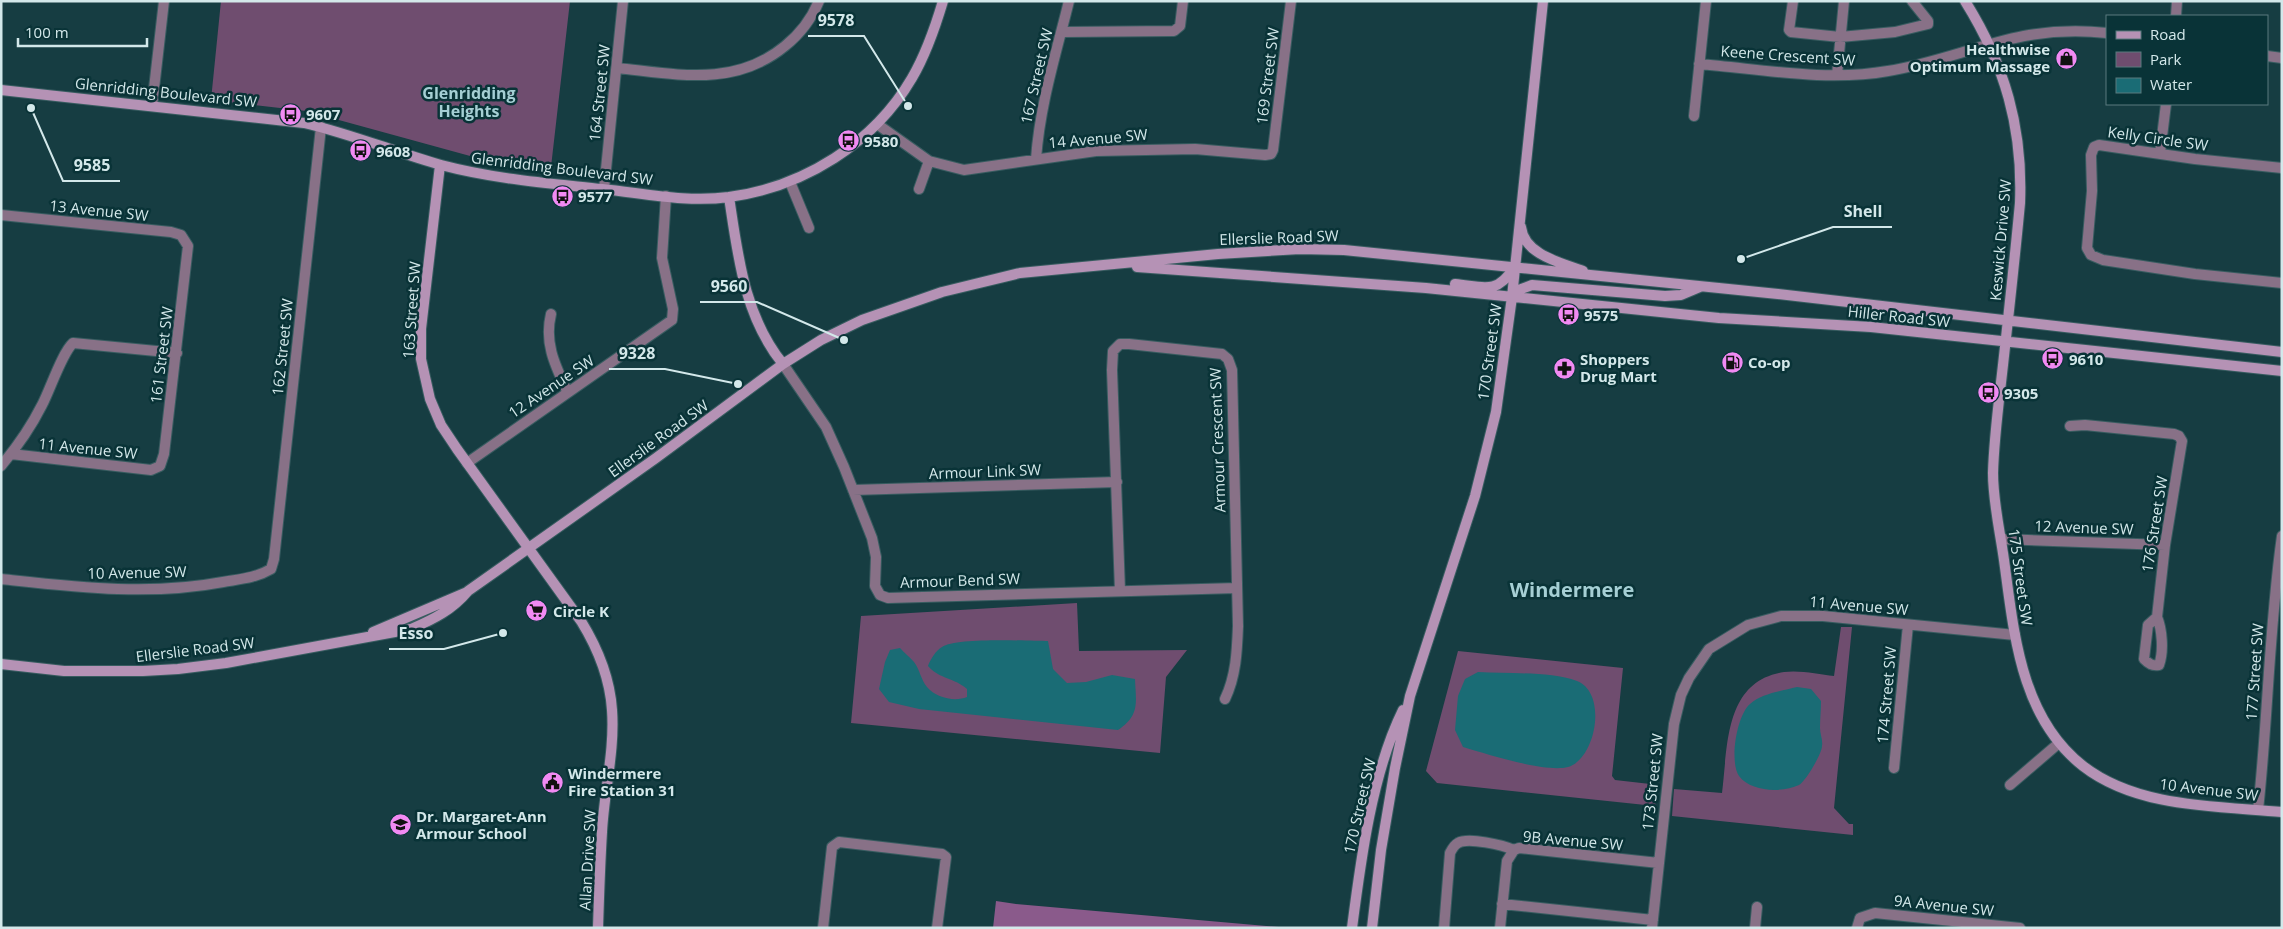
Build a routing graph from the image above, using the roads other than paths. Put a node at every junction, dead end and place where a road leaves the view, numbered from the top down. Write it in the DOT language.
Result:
graph roads {
  1 [pos="164,1"];
  2 [pos="623,1"];
  3 [pos="819,1"];
  4 [pos="944,1"];
  5 [pos="1069,1"];
  6 [pos="1183,1"];
  7 [pos="1291,1"];
  8 [pos="1543,1"];
  9 [pos="1706,1"];
  10 [pos="1792,1"];
  11 [pos="1844,1"];
  12 [pos="1912,1"];
  13 [pos="1965,1"];
  14 [pos="2178,1"];
  15 [pos="2176,15"];
  16 [pos="1062,32"];
  17 [pos="2106,33"];
  18 [pos="1840,37"];
  19 [pos="1990,45"];
  20 [pos="2268,56"];
  21 [pos="2282,58"];
  22 [pos="1699,64"];
  23 [pos="617,68"];
  24 [pos="1838,75"];
  25 [pos="1,90"];
  26 [pos="2166,105"];
  27 [pos="152,106"];
  28 [pos="1694,116"];
  29 [pos="877,124"];
  30 [pos="321,127"];
  31 [pos="2160,153"];
  32 [pos="1270,154"];
  33 [pos="1036,159"];
  34 [pos="929,162"];
  35 [pos="440,165"];
  36 [pos="2282,168"];
  37 [pos="790,182"];
  38 [pos="604,189"];
  39 [pos="919,189"];
  40 [pos="666,196"];
  41 [pos="729,197"];
  42 [pos="1,215"];
  43 [pos="1520,219"];
  44 [pos="808,228"];
  45 [pos="188,246"];
  46 [pos="1104,265"];
  47 [pos="1515,267"];
  48 [pos="1596,276"];
  49 [pos="1317,279"];
  50 [pos="2282,283"];
  51 [pos="1700,286"];
  52 [pos="1512,297"];
  53 [pos="551,314"];
  54 [pos="2008,321"];
  55 [pos="2005,342"];
  56 [pos="2282,352"];
  57 [pos="177,353"];
  58 [pos="783,364"];
  59 [pos="2282,371"];
  60 [pos="567,391"];
  61 [pos="2070,426"];
  62 [pos="11,454"];
  63 [pos="467,463"];
  64 [pos="1,466"];
  65 [pos="160,466"];
  66 [pos="1117,482"];
  67 [pos="853,490"];
  68 [pos="2282,536"];
  69 [pos="2001,539"];
  70 [pos="2165,544"];
  71 [pos="529,547"];
  72 [pos="271,569"];
  73 [pos="1,579"];
  74 [pos="1237,588"];
  75 [pos="1120,591"];
  76 [pos="2157,616"];
  77 [pos="1908,625"];
  78 [pos="2015,635"];
  79 [pos="1709,650"];
  80 [pos="1,664"];
  81 [pos="1410,696"];
  82 [pos="1225,700"];
  83 [pos="2059,743"];
  84 [pos="1894,768"];
  85 [pos="2010,785"];
  86 [pos="2258,810"];
  87 [pos="2282,812"];
  88 [pos="1514,850"];
  89 [pos="1659,863"];
  90 [pos="1502,904"];
  91 [pos="1757,907"];
  92 [pos="1652,924"];
  93 [pos="1949,924"];
  94 [pos="598,928"];
  95 [pos="823,928"];
  96 [pos="937,928"];
  97 [pos="1352,928"];
  98 [pos="1372,928"];
  99 [pos="1444,928"];
  100 [pos="1500,928"];
  101 [pos="1755,928"];
  102 [pos="1857,928"];
  103 [pos="2020,928"];
  1 -- 27 [label="street"];
  2 -- 23 [label="street, 164 Street SW"];
  3 -- 23 [label="street"];
  4 -- 29 [label="main road, Glenridding Boulevard SW"];
  5 -- 16 [label="street, 167 Street SW"];
  6 -- 16 [label="street"];
  7 -- 32 [label="street, 169 Street SW"];
  8 -- 43 [label="main road, 170 Street SW"];
  9 -- 22 [label="street, Keene Crescent SW"];
  10 -- 18 [label="street"];
  11 -- 18 [label="street"];
  12 -- 18 [label="street"];
  13 -- 19 [label="main road, Keswick Drive SW"];
  14 -- 15 [label="street"];
  16 -- 33 [label="street, 167 Street SW"];
  17 -- 19 [label="street, Keene Crescent SW"];
  18 -- 24 [label="street"];
  19 -- 24 [label="street, Keene Crescent SW"];
  19 -- 54 [label="main road, Keswick Drive SW"];
  20 -- 21 [label="street"];
  22 -- 24 [label="street, Keene Crescent SW"];
  22 -- 28 [label="street, Keene Crescent SW"];
  23 -- 38 [label="street, 164 Street SW"];
  25 -- 27 [label="main road, Glenridding Boulevard SW"];
  26 -- 31 [label="street"];
  27 -- 30 [label="main road, Glenridding Boulevard SW"];
  29 -- 34 [label="street, 14 Avenue SW"];
  29 -- 37 [label="main road, Glenridding Boulevard SW"];
  30 -- 35 [label="main road, Glenridding Boulevard SW"];
  30 -- 72 [label="street, 162 Street SW"];
  31 -- 36 [label="street, Kelly Circle SW"];
  31 -- 50 [label="street, Kelly Circle SW"];
  32 -- 33 [label="street, 14 Avenue SW"];
  33 -- 34 [label="street, 14 Avenue SW"];
  34 -- 39 [label="street"];
  35 -- 38 [label="main road, Glenridding Boulevard SW"];
  35 -- 63 [label="main road, 163 Street SW"];
  37 -- 41 [label="main road, Glenridding Boulevard SW"];
  37 -- 44 [label="street"];
  38 -- 40 [label="main road, Glenridding Boulevard SW"];
  40 -- 41 [label="main road, Glenridding Boulevard SW"];
  40 -- 60 [label="street, 12 Avenue SW"];
  41 -- 58 [label="main road"];
  42 -- 45 [label="street, 13 Avenue SW"];
  43 -- 47 [label="main road, 170 Street SW"];
  43 -- 48 [label="main road"];
  45 -- 57 [label="street, 161 Street SW"];
  46 -- 47 [label="main road, Ellerslie Road SW"];
  46 -- 49 [label="main road, Ellerslie Road SW"];
  46 -- 58 [label="main road, Ellerslie Road SW"];
  47 -- 48 [label="main road, Hiller Road SW"];
  47 -- 49 [label="main road"];
  47 -- 52 [label="main road, 170 Street SW"];
  48 -- 51 [label="main road, Hiller Road SW"];
  49 -- 52 [label="main road, Ellerslie Road SW"];
  51 -- 52 [label="main road"];
  51 -- 54 [label="main road, Hiller Road SW"];
  52 -- 55 [label="main road, Hiller Road SW"];
  52 -- 81 [label="main road, 170 Street SW"];
  53 -- 60 [label="street"];
  54 -- 55 [label="main road, Keswick Drive SW"];
  54 -- 56 [label="main road, Hiller Road SW"];
  55 -- 59 [label="main road, Hiller Road SW"];
  55 -- 69 [label="main road, 175 Street SW"];
  57 -- 62 [label="street"];
  57 -- 65 [label="street, 161 Street SW"];
  58 -- 67 [label="street, Armour Bend SW"];
  58 -- 71 [label="main road, Ellerslie Road SW"];
  60 -- 63 [label="street, 12 Avenue SW"];
  61 -- 70 [label="street, 176 Street SW"];
  62 -- 64 [label="street"];
  62 -- 65 [label="street, 11 Avenue SW"];
  63 -- 71 [label="main road, 163 Street SW"];
  66 -- 67 [label="street, Armour Link SW"];
  66 -- 74 [label="street, Armour Crescent SW"];
  66 -- 75 [label="street, Armour Crescent SW"];
  67 -- 75 [label="street, Armour Bend SW"];
  68 -- 86 [label="street, 177 Street SW"];
  69 -- 70 [label="street, 12 Avenue SW"];
  69 -- 78 [label="main road, 175 Street SW"];
  70 -- 76 [label="street, 176 Street SW"];
  71 -- 80 [label="main road, Ellerslie Road SW"];
  71 -- 94 [label="main road, Allan Drive SW"];
  72 -- 73 [label="street, 10 Avenue SW"];
  74 -- 75 [label="street, Armour Bend SW"];
  74 -- 82 [label="street, Armour Crescent SW"];
  77 -- 78 [label="street, 11 Avenue SW"];
  77 -- 79 [label="street, 11 Avenue SW"];
  77 -- 84 [label="street, 174 Street SW"];
  78 -- 83 [label="main road, 175 Street SW"];
  79 -- 89 [label="street, 173 Street SW"];
  81 -- 97 [label="main road, 170 Street SW"];
  81 -- 98 [label="main road, 170 Street SW"];
  83 -- 85 [label="street"];
  83 -- 86 [label="main road, 10 Avenue SW"];
  86 -- 87 [label="main road, 10 Avenue SW"];
  88 -- 89 [label="street, 9B Avenue SW"];
  88 -- 90 [label="street"];
  88 -- 99 [label="street, 9B Avenue SW"];
  89 -- 92 [label="street, 173 Street SW"];
  90 -- 92 [label="street"];
  90 -- 100 [label="street"];
  91 -- 101 [label="street"];
  93 -- 102 [label="street, 9A Avenue SW"];
  93 -- 103 [label="street, 9A Avenue SW"];
  95 -- 96 [label="street"];
}
